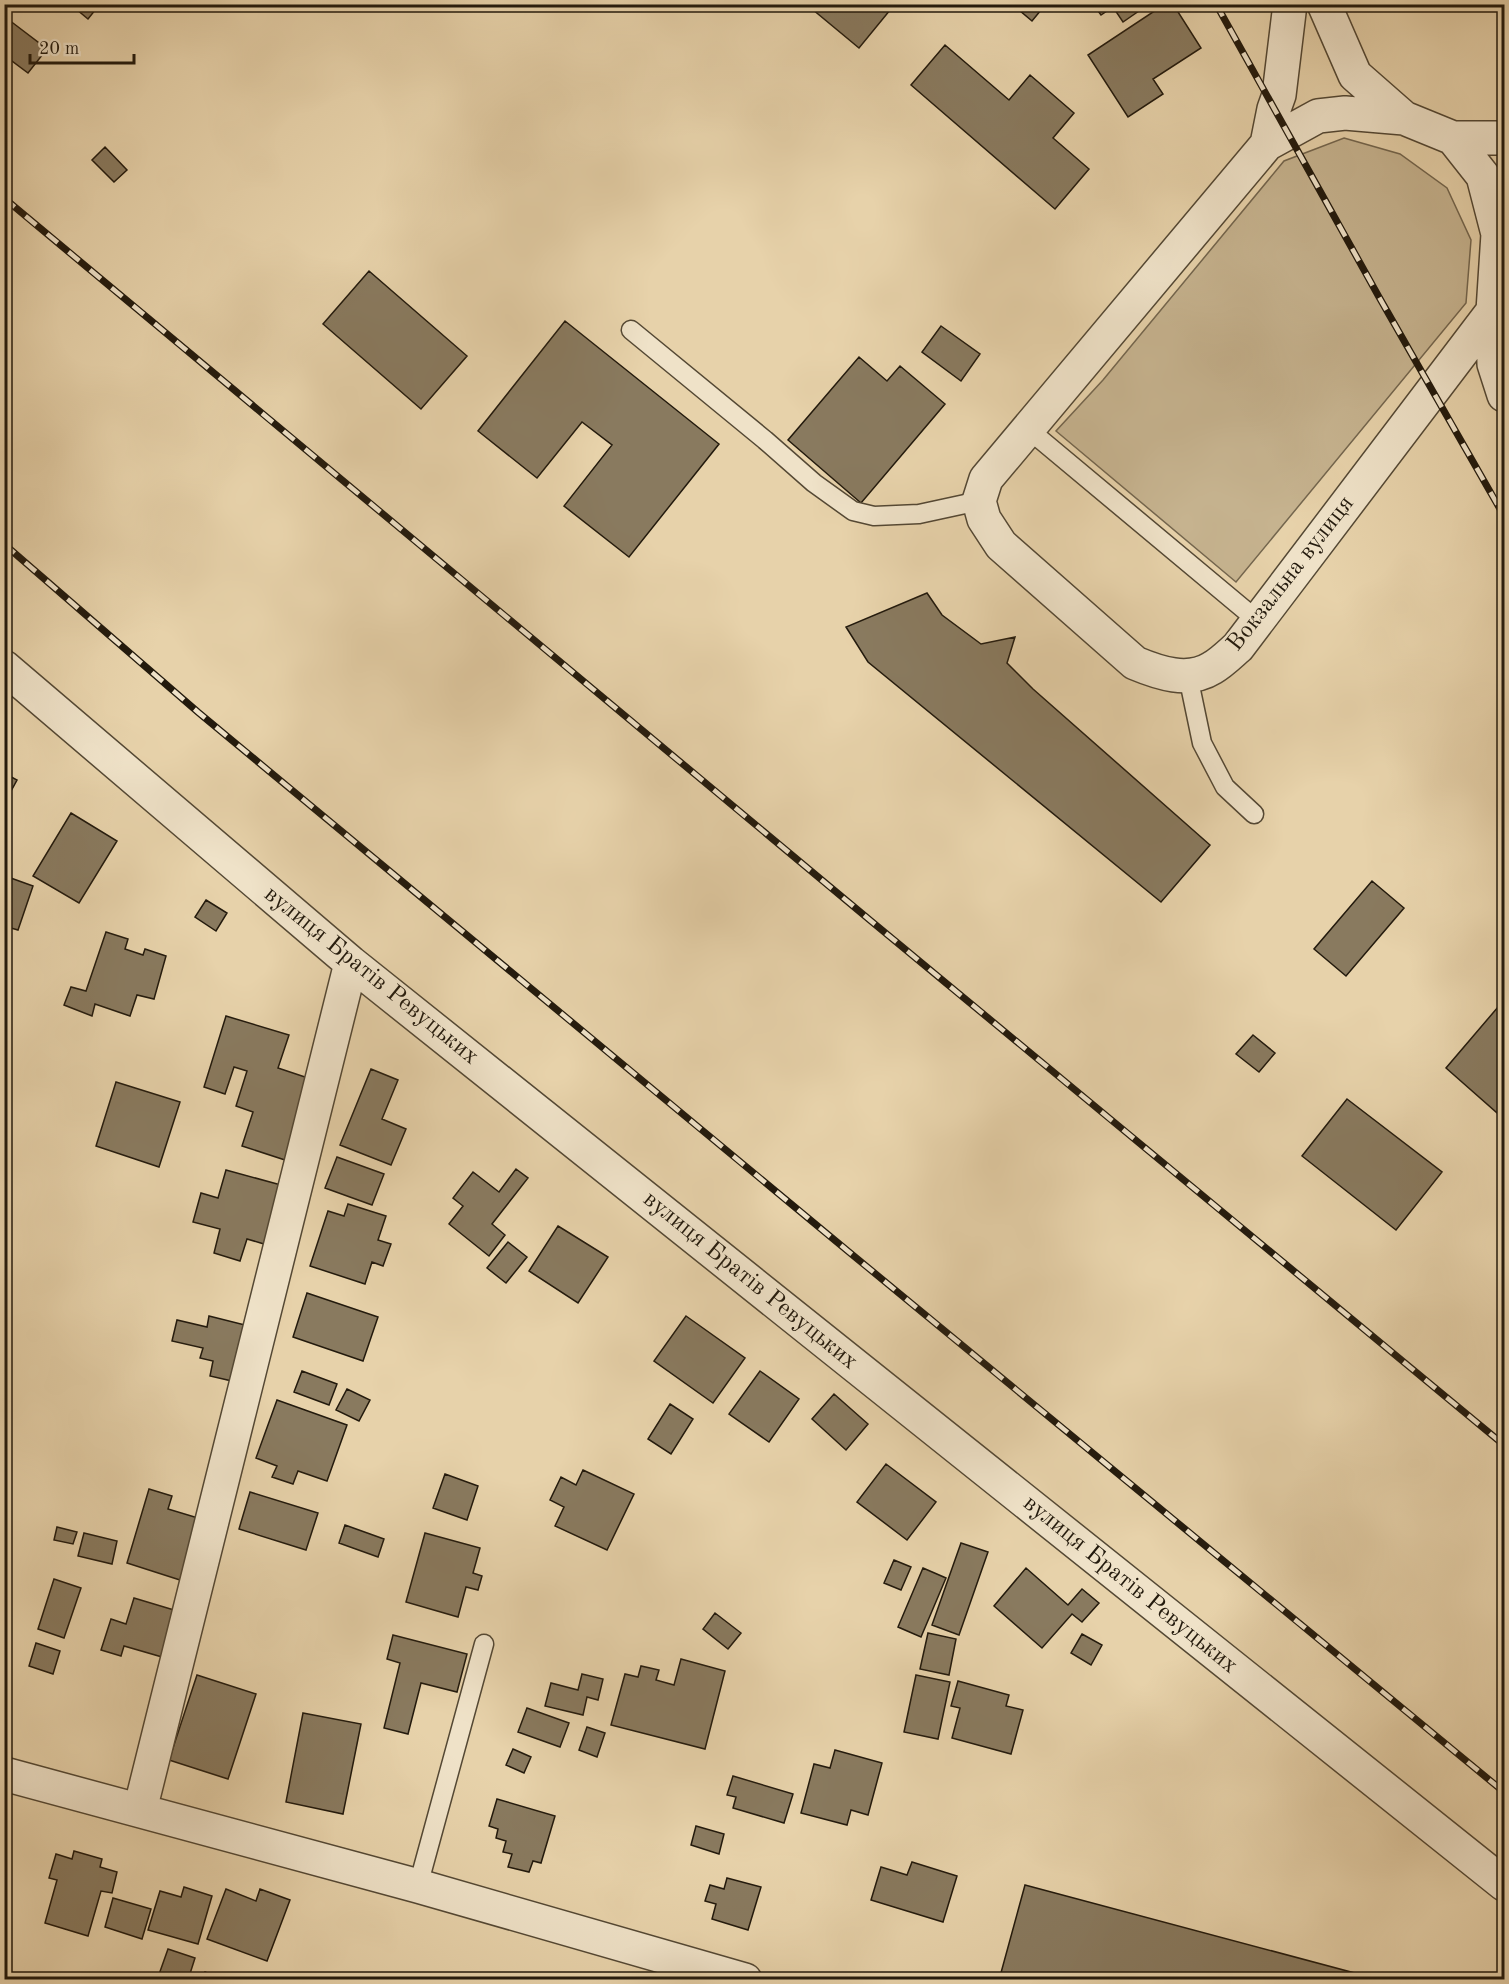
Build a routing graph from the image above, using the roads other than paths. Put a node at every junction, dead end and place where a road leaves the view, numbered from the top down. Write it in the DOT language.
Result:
graph roads {
  1 [pos="1290,4"];
  2 [pos="1324,4"];
  3 [pos="1404,118"];
  4 [pos="1453,138"];
  5 [pos="1504,138"];
  6 [pos="1267,144"];
  7 [pos="1499,302"];
  8 [pos="631,330"];
  9 [pos="1504,395"];
  10 [pos="1028,429"];
  11 [pos="979,501"];
  12 [pos="1258,621"];
  13 [pos="4,667"];
  14 [pos="1188,675"];
  15 [pos="1254,814"];
  16 [pos="351,963"];
  17 [pos="484,1644"];
  18 [pos="4,1774"];
  19 [pos="140,1810"];
  20 [pos="1504,1884"];
  21 [pos="418,1886"];
  22 [pos="745,1980"];
  1 -- 6 [label="street"];
  2 -- 3 [label="street"];
  3 -- 4 [label="street"];
  3 -- 6 [label="street"];
  4 -- 5 [label="street"];
  4 -- 7 [label="street"];
  6 -- 10 [label="street"];
  7 -- 9 [label="street"];
  7 -- 12 [label="street, Вокзальна вулиця"];
  8 -- 11 [label="lane"];
  10 -- 11 [label="street"];
  10 -- 12 [label="lane"];
  11 -- 14 [label="street, Вокзальна вулиця"];
  12 -- 14 [label="street, Вокзальна вулиця"];
  13 -- 16 [label="street, вулиця Братів Ревуцьких"];
  14 -- 15 [label="lane"];
  16 -- 19 [label="street"];
  16 -- 20 [label="street, вулиця Братів Ревуцьких"];
  17 -- 21 [label="lane"];
  18 -- 19 [label="street"];
  19 -- 21 [label="street"];
  21 -- 22 [label="street"];
}
